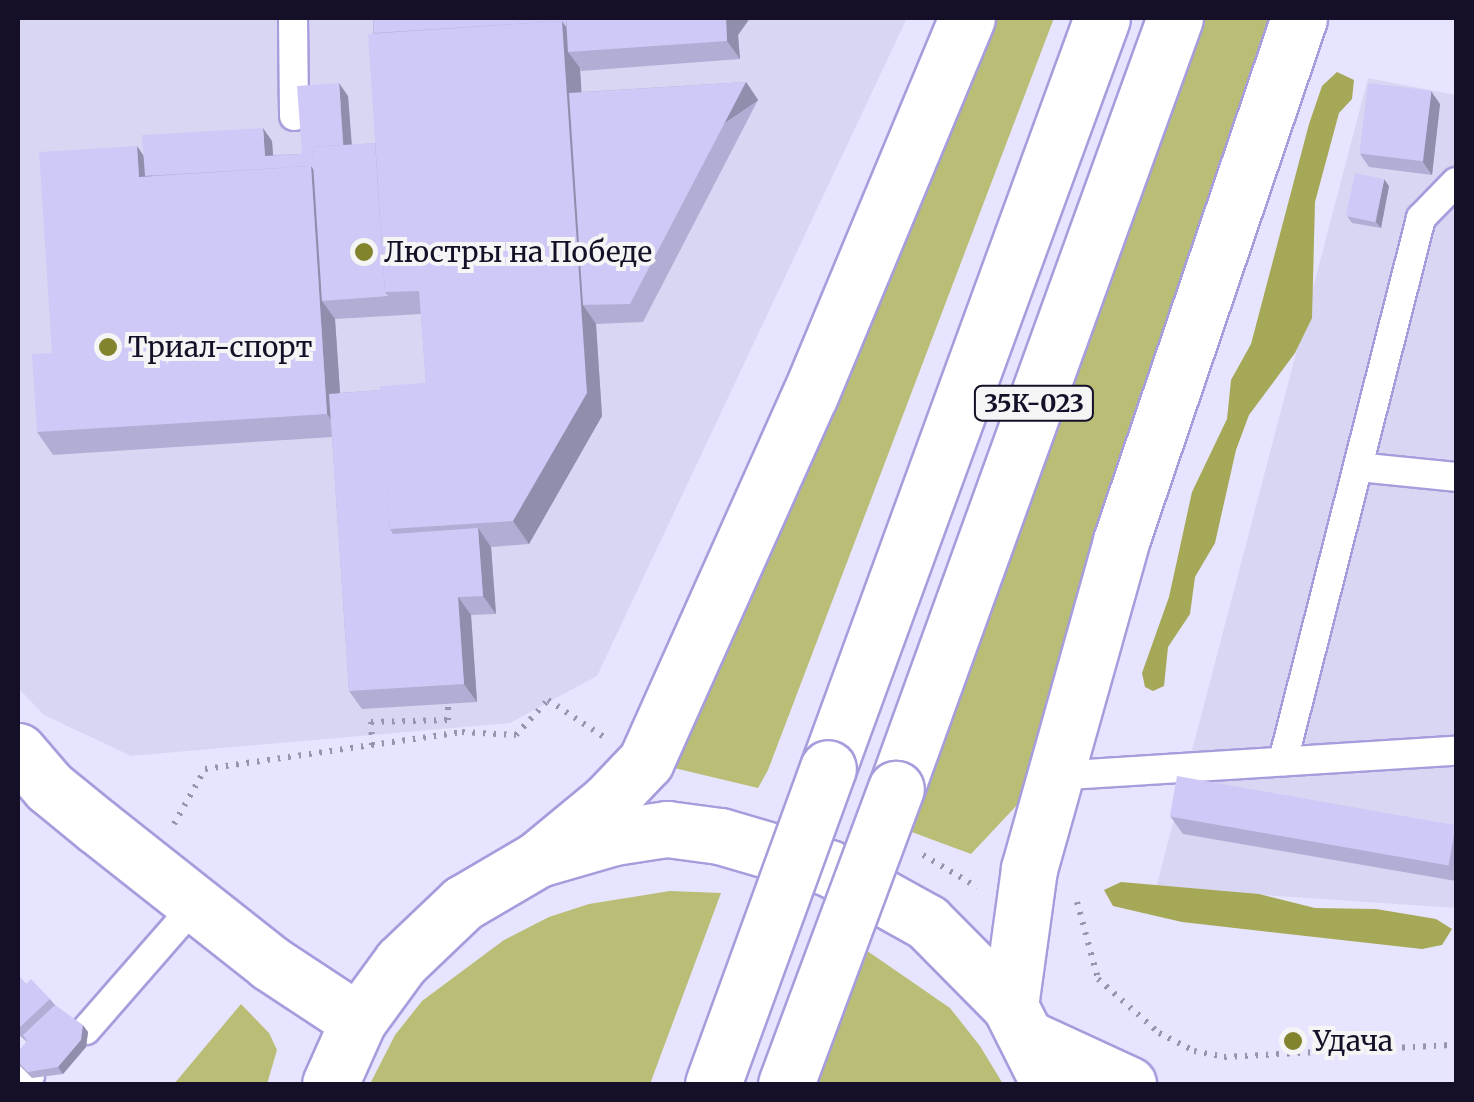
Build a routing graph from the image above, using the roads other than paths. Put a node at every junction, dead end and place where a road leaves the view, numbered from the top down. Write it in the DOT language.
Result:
graph roads {
  1 [pos="293,18"];
  2 [pos="966,18"];
  3 [pos="1102,18"];
  4 [pos="1175,18"];
  5 [pos="1299,18"];
  6 [pos="294,116"];
  7 [pos="1456,182"];
  8 [pos="1358,467"];
  9 [pos="1456,477"];
  10 [pos="1456,750"];
  11 [pos="18,751"];
  12 [pos="1283,761"];
  13 [pos="1054,776"];
  14 [pos="538,859"];
  15 [pos="196,904"];
  16 [pos="358,1021"];
  17 [pos="86,1030"];
  18 [pos="1029,1043"];
  19 [pos="330,1084"];
  20 [pos="713,1084"];
  21 [pos="786,1084"];
  22 [pos="1128,1084"];
  1 -- 6 [label="lane"];
  2 -- 14 [label="main road"];
  3 -- 20 [label="main road, 35К-023, bridge"];
  4 -- 21 [label="main road, 35К-023, bridge"];
  5 -- 13 [label="main road"];
  7 -- 8 [label="lane"];
  8 -- 9 [label="lane"];
  8 -- 12 [label="lane"];
  10 -- 12 [label="lane"];
  11 -- 15 [label="main road"];
  12 -- 13 [label="lane"];
  13 -- 18 [label="main road"];
  14 -- 16 [label="main road"];
  14 -- 18 [label="main road"];
  15 -- 16 [label="main road"];
  15 -- 17 [label="lane"];
  16 -- 19 [label="main road"];
  18 -- 22 [label="main road"];
}
